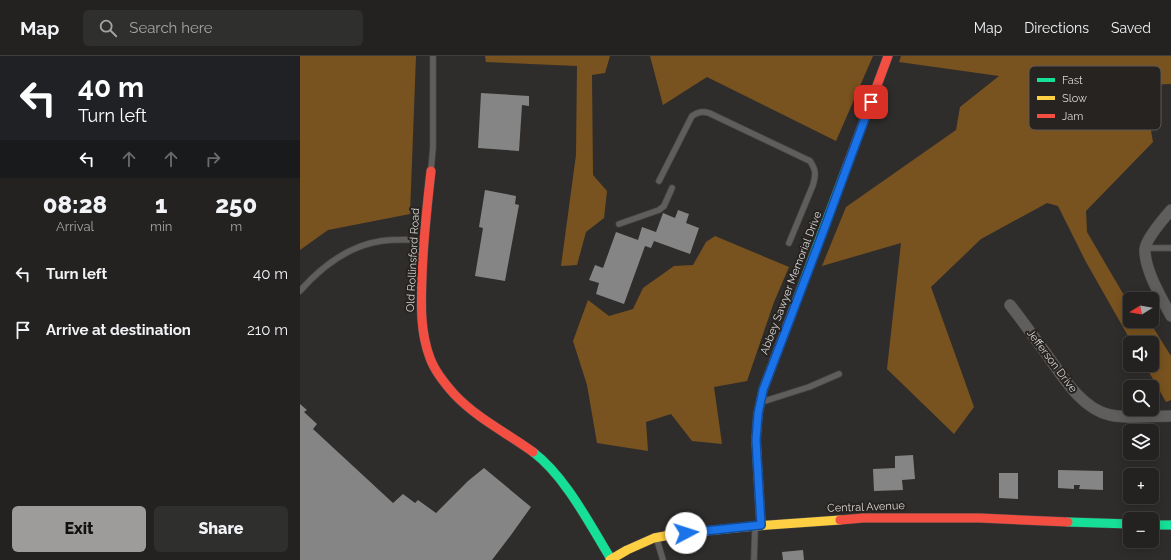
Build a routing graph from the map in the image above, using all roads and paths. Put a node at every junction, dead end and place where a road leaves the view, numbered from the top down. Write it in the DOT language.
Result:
graph roads {
  1 [pos="433,56"];
  2 [pos="888,56"];
  3 [pos="430,171"];
  4 [pos="659,181"];
  5 [pos="672,188"];
  6 [pos="1171,210"];
  7 [pos="620,224"];
  8 [pos="423,240"];
  9 [pos="789,243"];
  10 [pos="1145,248"];
  11 [pos="1171,248"];
  12 [pos="300,291"];
  13 [pos="1010,305"];
  14 [pos="1171,316"];
  15 [pos="839,374"];
  16 [pos="760,402"];
  17 [pos="1171,416"];
  18 [pos="1123,524"];
  19 [pos="758,525"];
  20 [pos="1159,525"];
  21 [pos="1171,525"];
  22 [pos="657,538"];
  23 [pos="611,560"];
  24 [pos="663,560"];
  25 [pos="754,560"];
  1 -- 3 [label="lane, Old Rollinsford Road"];
  2 -- 16 [label="street, Abbey Sawyer Memorial Drive"];
  3 -- 8 [label="street, Old Rollinsford Road"];
  4 -- 9 [label="lane"];
  5 -- 7 [label="lane"];
  6 -- 10 [label="street"];
  8 -- 12 [label="lane"];
  8 -- 23 [label="street, Old Rollinsford Road"];
  10 -- 11 [label="lane"];
  10 -- 14 [label="street"];
  13 -- 17 [label="street, Jefferson Drive"];
  15 -- 16 [label="lane"];
  16 -- 19 [label="street, Abbey Sawyer Memorial Drive"];
  18 -- 19 [label="street, Central Avenue"];
  19 -- 22 [label="street, Central Avenue"];
  19 -- 25 [label="lane"];
  20 -- 21 [label="street"];
  22 -- 23 [label="street, Central Avenue"];
  22 -- 24 [label="lane"];
}
